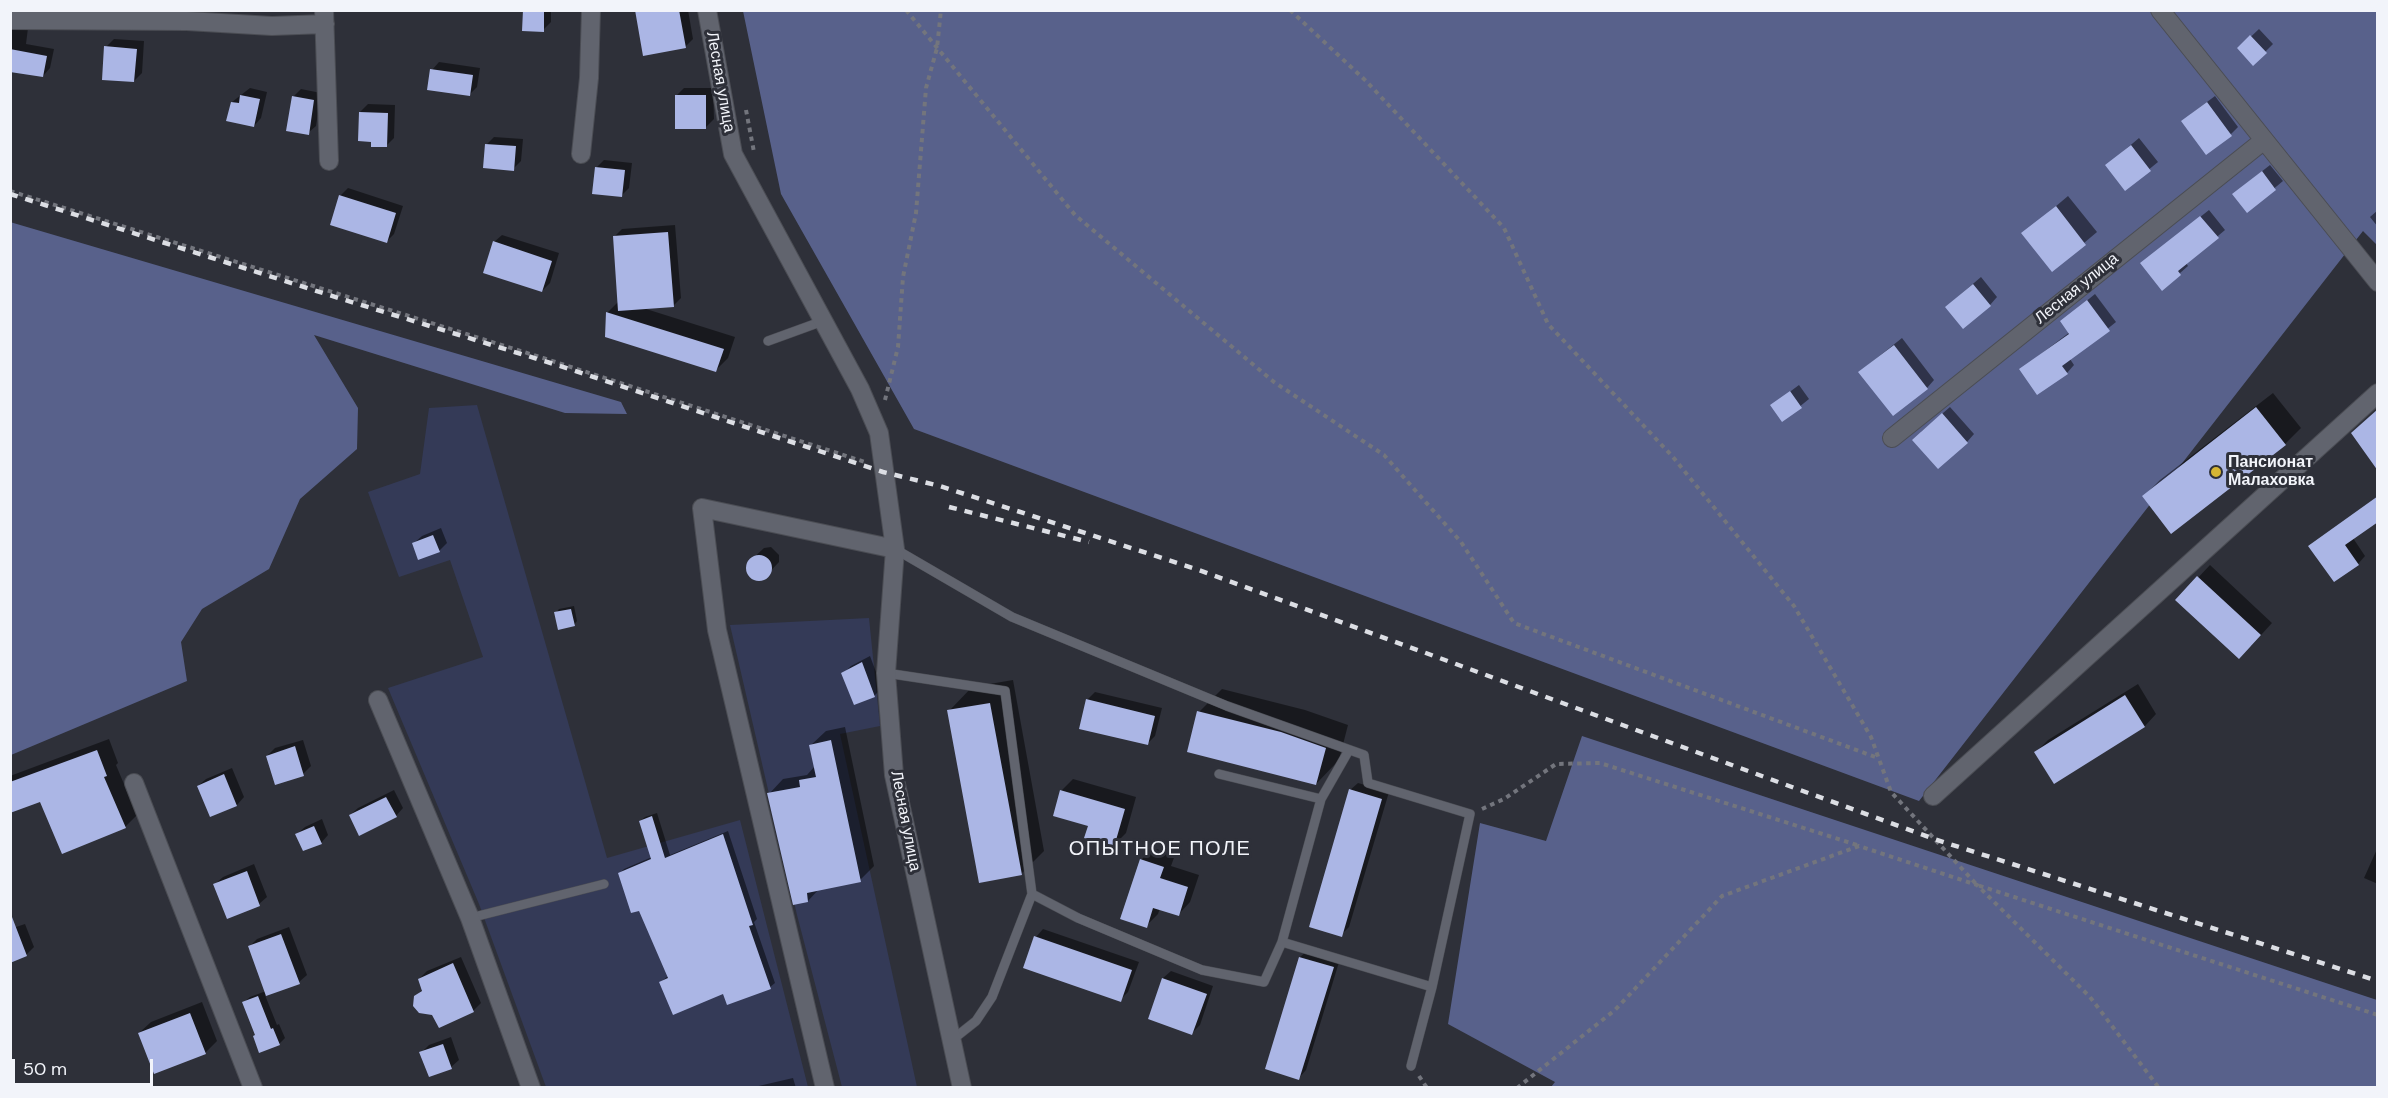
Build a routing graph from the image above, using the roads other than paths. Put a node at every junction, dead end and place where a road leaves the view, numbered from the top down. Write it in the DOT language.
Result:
graph roads {
  1 [pos="591,10"];
  2 [pos="707,10"];
  3 [pos="2160,10"];
  4 [pos="324,17"];
  5 [pos="10,20"];
  6 [pos="2263,141"];
  7 [pos="581,153"];
  8 [pos="329,161"];
  9 [pos="2378,282"];
  10 [pos="823,321"];
  11 [pos="768,342"];
  12 [pos="2378,393"];
  13 [pos="1892,438"];
  14 [pos="895,549"];
  15 [pos="886,673"];
  16 [pos="378,700"];
  17 [pos="1349,750"];
  18 [pos="1219,774"];
  19 [pos="134,783"];
  20 [pos="1933,796"];
  21 [pos="1321,799"];
  22 [pos="604,884"];
  23 [pos="1032,894"];
  24 [pos="470,918"];
  25 [pos="1282,942"];
  26 [pos="1432,987"];
  27 [pos="952,1040"];
  28 [pos="1411,1066"];
  29 [pos="253,1088"];
  30 [pos="531,1088"];
  31 [pos="825,1088"];
  32 [pos="963,1088"];
  1 -- 7 [label="street"];
  2 -- 10 [label="street, Лесная улица"];
  3 -- 6 [label="street"];
  4 -- 5 [label="street"];
  4 -- 8 [label="street"];
  6 -- 9 [label="street"];
  6 -- 13 [label="street, Лесная улица"];
  10 -- 11 [label="lane"];
  10 -- 14 [label="street, Лесная улица"];
  12 -- 20 [label="street"];
  14 -- 15 [label="street, Лесная улица"];
  14 -- 17 [label="lane"];
  14 -- 31 [label="street"];
  15 -- 23 [label="lane"];
  15 -- 27 [label="street, Лесная улица"];
  16 -- 24 [label="street"];
  17 -- 21 [label="lane"];
  17 -- 26 [label="lane"];
  18 -- 21 [label="lane"];
  19 -- 29 [label="street"];
  21 -- 25 [label="lane"];
  22 -- 24 [label="lane"];
  23 -- 25 [label="lane"];
  23 -- 27 [label="lane"];
  24 -- 30 [label="street"];
  25 -- 26 [label="lane"];
  26 -- 28 [label="lane"];
  27 -- 32 [label="street, Лесная улица"];
}
